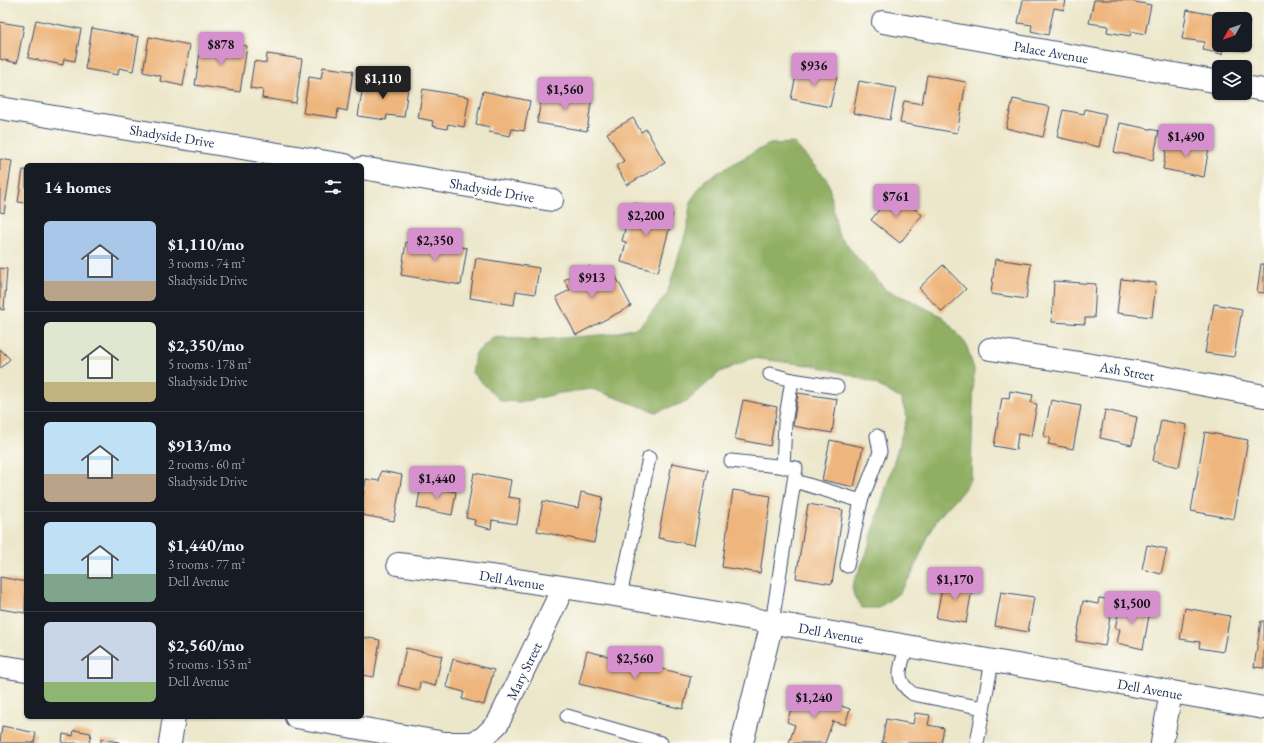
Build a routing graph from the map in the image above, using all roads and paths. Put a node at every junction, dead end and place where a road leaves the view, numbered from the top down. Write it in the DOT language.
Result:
graph roads {
  1 [pos="883,22"];
  2 [pos="1212,81"];
  3 [pos="1252,88"];
  4 [pos="1264,90"];
  5 [pos="0,108"];
  6 [pos="271,159"];
  7 [pos="320,163"];
  8 [pos="364,168"];
  9 [pos="552,200"];
  10 [pos="990,349"];
  11 [pos="770,374"];
  12 [pos="792,380"];
  13 [pos="838,386"];
  14 [pos="1264,396"];
  15 [pos="877,436"];
  16 [pos="649,458"];
  17 [pos="731,461"];
  18 [pos="782,467"];
  19 [pos="795,481"];
  20 [pos="861,501"];
  21 [pos="398,564"];
  22 [pos="847,566"];
  23 [pos="563,588"];
  24 [pos="620,596"];
  25 [pos="772,623"];
  26 [pos="907,646"];
  27 [pos="992,661"];
  28 [pos="0,666"];
  29 [pos="24,670"];
  30 [pos="1171,692"];
  31 [pos="984,708"];
  32 [pos="1264,708"];
  33 [pos="567,716"];
  34 [pos="174,719"];
  35 [pos="307,719"];
  36 [pos="170,743"];
  37 [pos="469,743"];
  38 [pos="472,743"];
  39 [pos="661,743"];
  40 [pos="742,743"];
  41 [pos="977,743"];
  42 [pos="1162,743"];
  1 -- 2 [label="street, Palace Avenue"];
  3 -- 4 [label="street"];
  5 -- 6 [label="street, Shadyside Drive"];
  6 -- 7 [label="street, Shadyside Drive"];
  8 -- 9 [label="street, Shadyside Drive"];
  10 -- 14 [label="street, Ash Street"];
  11 -- 12 [label="lane"];
  12 -- 13 [label="lane"];
  12 -- 18 [label="lane"];
  15 -- 20 [label="lane"];
  16 -- 24 [label="lane"];
  17 -- 18 [label="lane"];
  18 -- 19 [label="lane"];
  19 -- 20 [label="lane"];
  19 -- 25 [label="lane"];
  20 -- 22 [label="lane"];
  21 -- 23 [label="street, Dell Avenue"];
  23 -- 24 [label="street, Dell Avenue"];
  23 -- 38 [label="street, Mary Street"];
  24 -- 25 [label="street, Dell Avenue"];
  25 -- 26 [label="street, Dell Avenue"];
  25 -- 40 [label="street"];
  26 -- 27 [label="street, Dell Avenue"];
  26 -- 31 [label="lane"];
  27 -- 30 [label="street, Dell Avenue"];
  27 -- 31 [label="lane"];
  28 -- 29 [label="street"];
  30 -- 32 [label="street, Dell Avenue"];
  30 -- 42 [label="street"];
  31 -- 41 [label="lane"];
  33 -- 39 [label="lane"];
  34 -- 36 [label="street"];
  35 -- 37 [label="street"];
}
